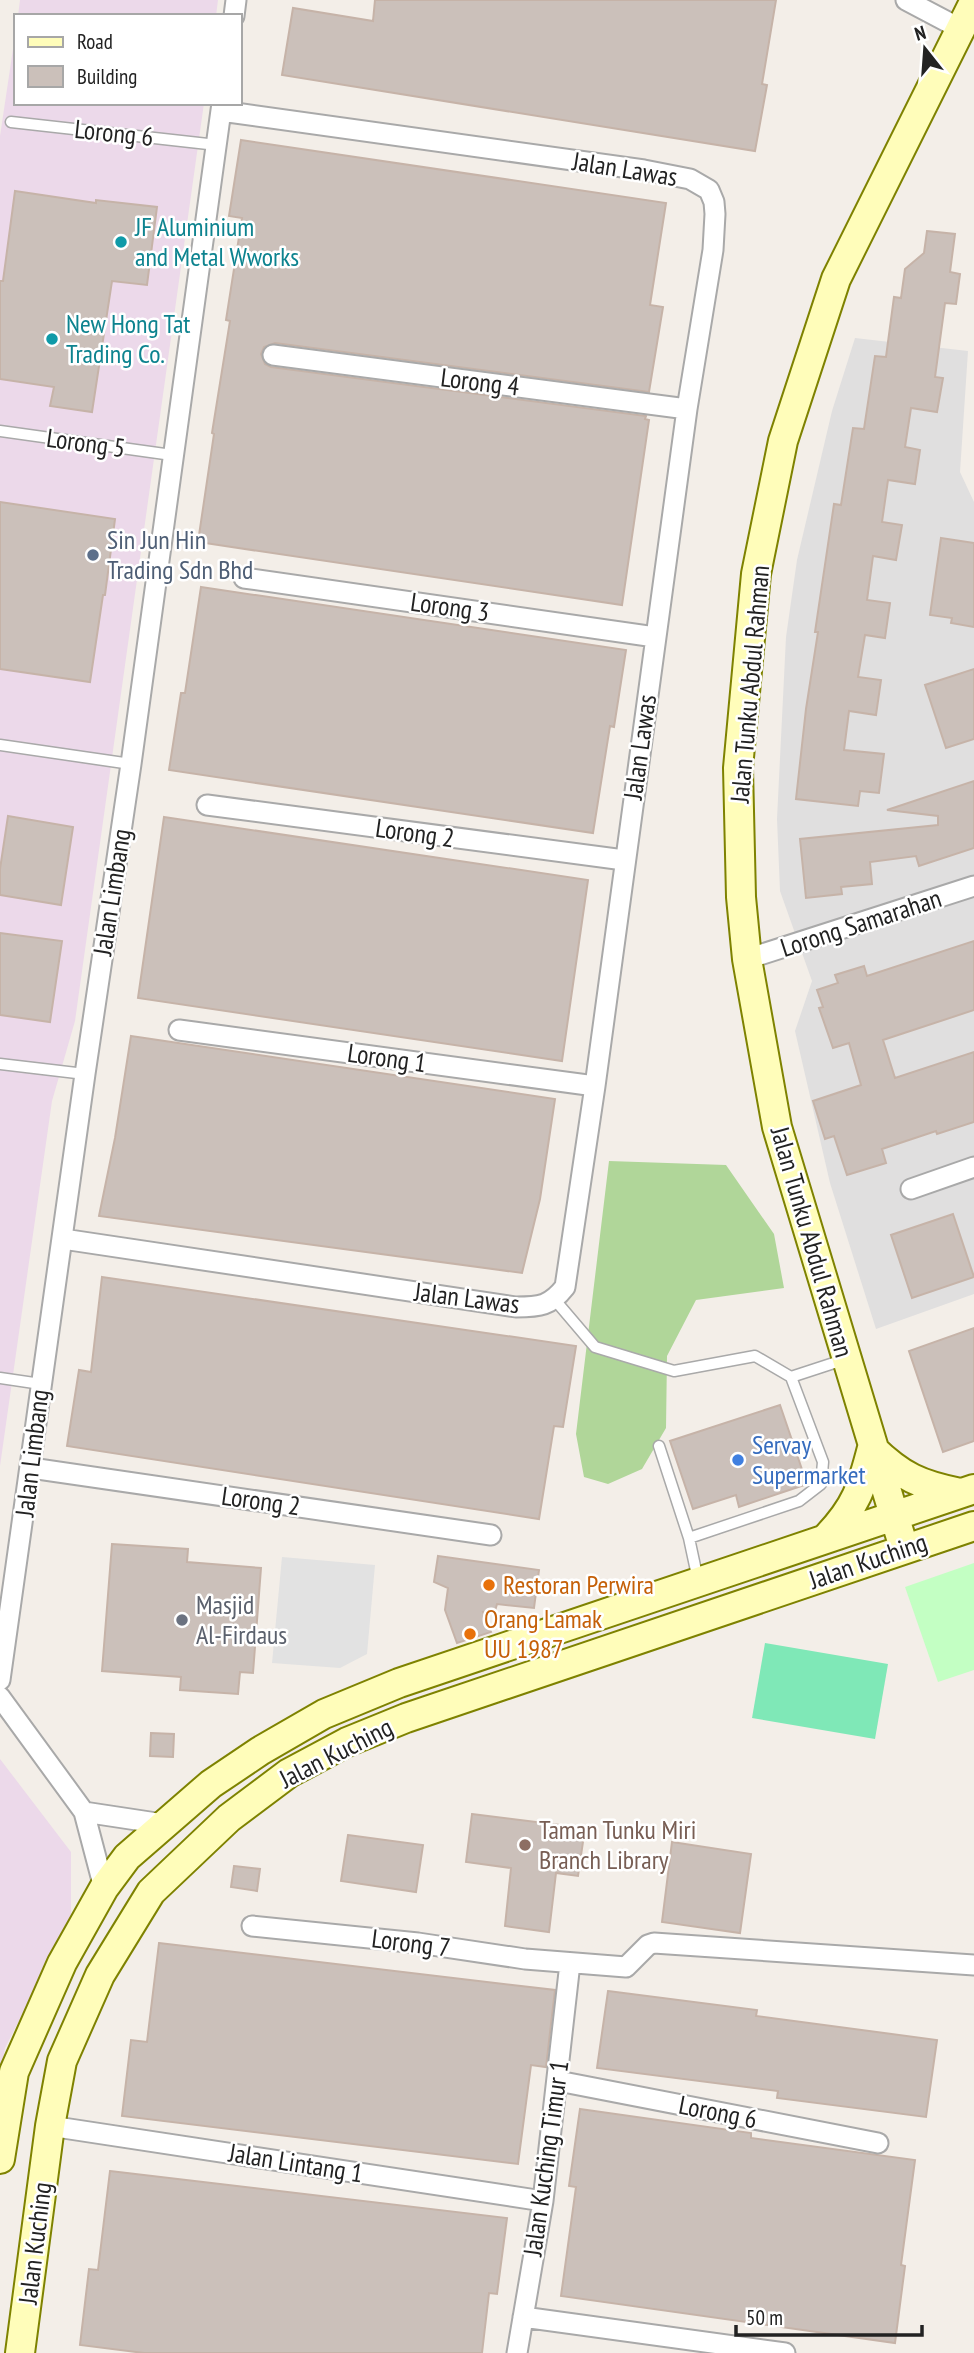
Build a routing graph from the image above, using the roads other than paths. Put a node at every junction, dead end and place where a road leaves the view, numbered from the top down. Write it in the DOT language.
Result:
graph roads {
  1 [pos="906,0"];
  2 [pos="974,2"];
  3 [pos="960,28"];
  4 [pos="221,107"];
  5 [pos="11,122"];
  6 [pos="217,145"];
  7 [pos="273,355"];
  8 [pos="687,409"];
  9 [pos="0,431"];
  10 [pos="172,455"];
  11 [pos="244,578"];
  12 [pos="656,637"];
  13 [pos="0,745"];
  14 [pos="131,764"];
  15 [pos="207,805"];
  16 [pos="624,860"];
  17 [pos="974,886"];
  18 [pos="747,959"];
  19 [pos="179,1030"];
  20 [pos="0,1064"];
  21 [pos="85,1074"];
  22 [pos="595,1086"];
  23 [pos="974,1167"];
  24 [pos="911,1189"];
  25 [pos="63,1239"];
  26 [pos="555,1300"];
  27 [pos="846,1359"];
  28 [pos="791,1377"];
  29 [pos="0,1378"];
  30 [pos="41,1384"];
  31 [pos="659,1446"];
  32 [pos="873,1448"];
  33 [pos="30,1468"];
  34 [pos="967,1491"];
  35 [pos="893,1515"];
  36 [pos="974,1526"];
  37 [pos="491,1535"];
  38 [pos="827,1537"];
  39 [pos="689,1538"];
  40 [pos="904,1548"];
  41 [pos="698,1581"];
  42 [pos="0,1680"];
  43 [pos="0,1697"];
  44 [pos="84,1812"];
  45 [pos="163,1824"];
  46 [pos="104,1888"];
  47 [pos="252,1926"];
  48 [pos="569,1963"];
  49 [pos="974,1965"];
  50 [pos="7,2071"];
  51 [pos="558,2081"];
  52 [pos="50,2126"];
  53 [pos="878,2143"];
  54 [pos="0,2159"];
  55 [pos="543,2201"];
  56 [pos="523,2317"];
  57 [pos="20,2353"];
  58 [pos="517,2353"];
  59 [pos="785,2353"];
  1 -- 3 [label="street"];
  2 -- 3 [label="street, Jalan Tunku Abdul Rahman"];
  3 -- 18 [label="street, Jalan Tunku Abdul Rahman"];
  4 -- 6 [label="street, Jalan Limbang"];
  4 -- 8 [label="street, Jalan Lawas"];
  5 -- 6 [label="lane, Lorong 6"];
  6 -- 10 [label="street, Jalan Limbang"];
  7 -- 8 [label="street, Lorong 4"];
  8 -- 12 [label="street, Jalan Lawas"];
  9 -- 10 [label="lane, Lorong 5"];
  10 -- 14 [label="street, Jalan Limbang"];
  11 -- 12 [label="street, Lorong 3"];
  12 -- 16 [label="street, Jalan Lawas"];
  13 -- 14 [label="lane"];
  14 -- 21 [label="street, Jalan Limbang"];
  15 -- 16 [label="street, Lorong 2"];
  16 -- 22 [label="street, Jalan Lawas"];
  17 -- 18 [label="street, Lorong Samarahan"];
  18 -- 27 [label="street, Jalan Tunku Abdul Rahman"];
  19 -- 22 [label="street, Lorong 1"];
  20 -- 21 [label="lane"];
  21 -- 25 [label="street, Jalan Limbang"];
  22 -- 26 [label="street, Jalan Lawas"];
  23 -- 24 [label="street"];
  25 -- 26 [label="street, Jalan Lawas"];
  25 -- 30 [label="street, Jalan Limbang"];
  26 -- 28 [label="lane"];
  27 -- 28 [label="lane"];
  27 -- 32 [label="street, Jalan Tunku Abdul Rahman"];
  28 -- 39 [label="lane"];
  29 -- 30 [label="lane"];
  30 -- 33 [label="street, Jalan Limbang"];
  31 -- 39 [label="lane"];
  32 -- 34 [label="street"];
  32 -- 35 [label="street, Jalan Tunku Abdul Rahman"];
  32 -- 38 [label="street"];
  33 -- 37 [label="street, Lorong 2"];
  33 -- 42 [label="street, Jalan Limbang"];
  34 -- 35 [label="street, Jalan Kuching"];
  35 -- 38 [label="street, Jalan Kuching"];
  35 -- 40 [label="street, Jalan Tunku Abdul Rahman"];
  36 -- 40 [label="street, Jalan Kuching"];
  38 -- 41 [label="street, Jalan Kuching"];
  39 -- 41 [label="lane"];
  40 -- 52 [label="street, Jalan Kuching"];
  41 -- 45 [label="street, Jalan Kuching"];
  43 -- 44 [label="street"];
  44 -- 45 [label="street"];
  44 -- 46 [label="street"];
  45 -- 46 [label="street, Jalan Kuching"];
  46 -- 50 [label="street, Jalan Kuching"];
  47 -- 48 [label="street, Lorong 7"];
  48 -- 49 [label="street, Lorong 7"];
  48 -- 51 [label="street, Jalan Kuching Timur 1"];
  50 -- 54 [label="street, Jalan Kuching"];
  51 -- 53 [label="street, Lorong 6"];
  51 -- 55 [label="street, Jalan Kuching Timur 1"];
  52 -- 55 [label="street, Jalan Lintang 1"];
  52 -- 57 [label="street, Jalan Kuching"];
  55 -- 56 [label="street, Jalan Kuching Timur 1"];
  56 -- 58 [label="street, Jalan Kuching Timur 1"];
  56 -- 59 [label="street"];
}
